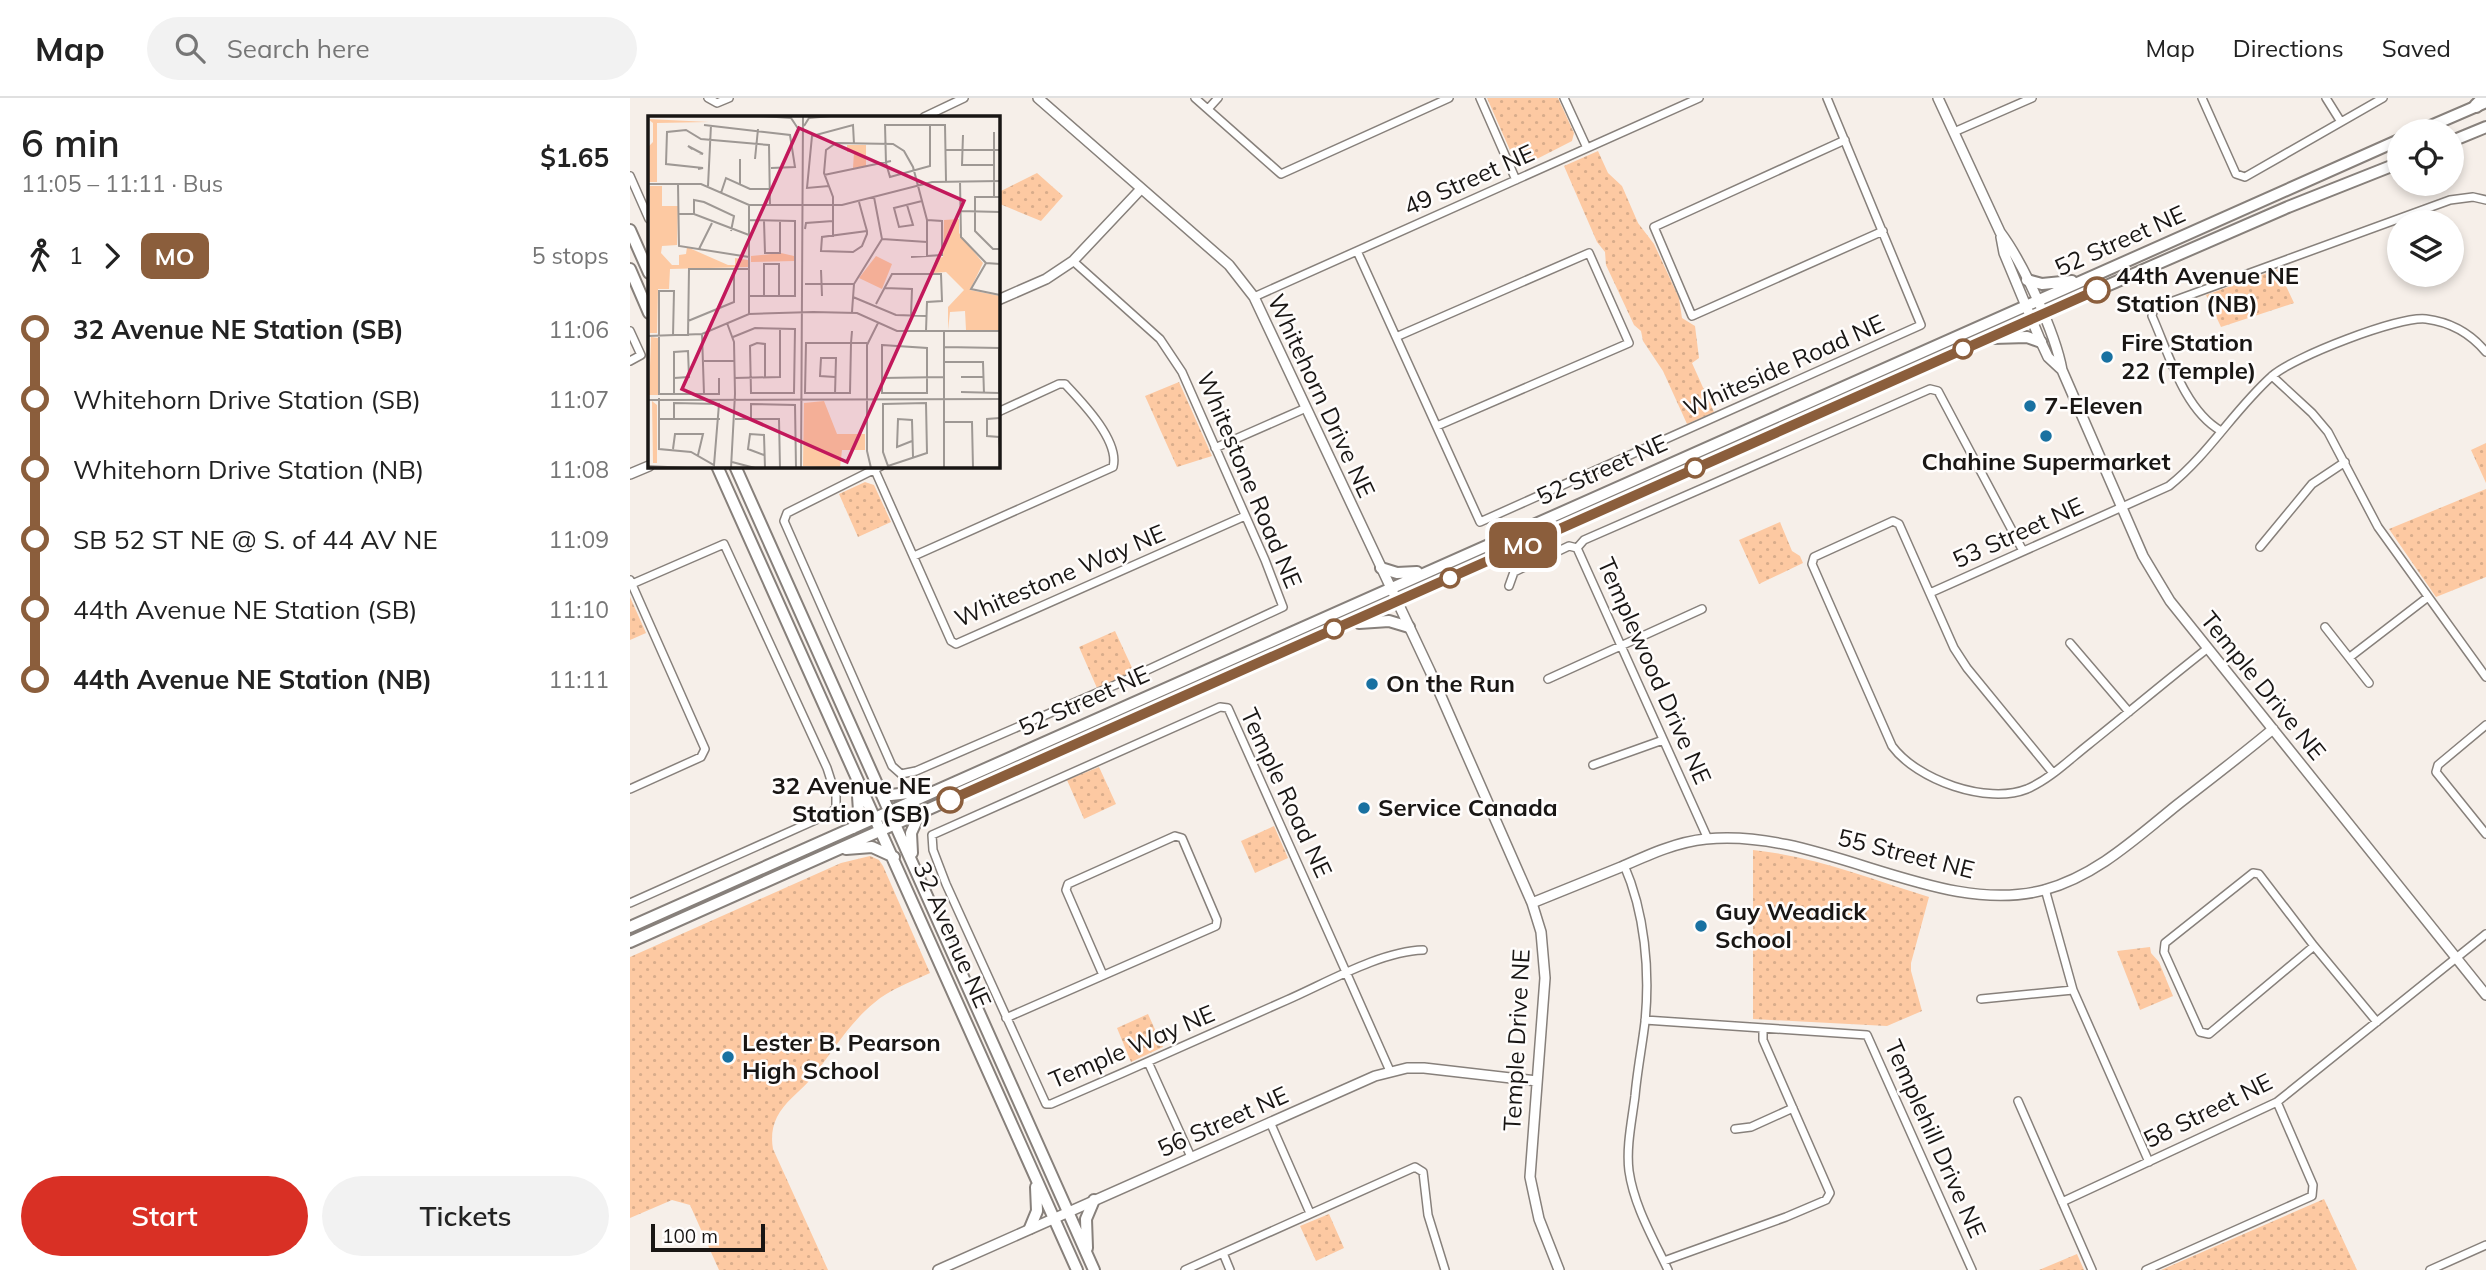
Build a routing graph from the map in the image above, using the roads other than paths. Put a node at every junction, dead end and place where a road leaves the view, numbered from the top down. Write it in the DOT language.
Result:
graph roads {
  1 [pos="708,98"];
  2 [pos="729,98"];
  3 [pos="964,98"];
  4 [pos="1038,98"];
  5 [pos="1195,98"];
  6 [pos="1218,98"];
  7 [pos="1449,98"];
  8 [pos="1480,98"];
  9 [pos="1564,98"];
  10 [pos="1699,98"];
  11 [pos="1827,98"];
  12 [pos="1938,98"];
  13 [pos="2032,98"];
  14 [pos="2202,98"];
  15 [pos="2326,98"];
  16 [pos="2383,98"];
  17 [pos="2482,102"];
  18 [pos="1208,109"];
  19 [pos="926,116"];
  20 [pos="2445,119"];
  21 [pos="2341,122"];
  22 [pos="2486,127"];
  23 [pos="1954,132"];
  24 [pos="2464,136"];
  25 [pos="1845,139"];
  26 [pos="2387,145"];
  27 [pos="1587,148"];
  28 [pos="2387,168"];
  29 [pos="630,176"];
  30 [pos="1516,180"];
  31 [pos="1140,190"];
  32 [pos="2486,201"];
  33 [pos="648,217"];
  34 [pos="630,230"];
  35 [pos="1883,230"];
  36 [pos="2000,232"];
  37 [pos="1357,251"];
  38 [pos="1073,261"];
  39 [pos="630,269"];
  40 [pos="648,271"];
  41 [pos="2027,280"];
  42 [pos="2082,281"];
  43 [pos="1254,297"];
  44 [pos="999,300"];
  45 [pos="2031,304"];
  46 [pos="648,311"];
  47 [pos="2037,316"];
  48 [pos="630,331"];
  49 [pos="1396,337"];
  50 [pos="1987,339"];
  51 [pos="2041,342"];
  52 [pos="2486,352"];
  53 [pos="630,361"];
  54 [pos="2062,370"];
  55 [pos="2272,376"];
  56 [pos="1306,408"];
  57 [pos="999,412"];
  58 [pos="1437,426"];
  59 [pos="2221,431"];
  60 [pos="1215,449"];
  61 [pos="2345,462"];
  62 [pos="648,466"];
  63 [pos="717,467"];
  64 [pos="737,467"];
  65 [pos="874,467"];
  66 [pos="876,467"];
  67 [pos="630,474"];
  68 [pos="2122,508"];
  69 [pos="1245,516"];
  70 [pos="2260,547"];
  71 [pos="1577,548"];
  72 [pos="2023,551"];
  73 [pos="914,556"];
  74 [pos="1381,568"];
  75 [pos="1427,571"];
  76 [pos="631,582"];
  77 [pos="1509,586"];
  78 [pos="1390,587"];
  79 [pos="1930,593"];
  80 [pos="2428,597"];
  81 [pos="1397,601"];
  82 [pos="1702,609"];
  83 [pos="1345,624"];
  84 [pos="1409,627"];
  85 [pos="2325,627"];
  86 [pos="2070,643"];
  87 [pos="1621,646"];
  88 [pos="2207,648"];
  89 [pos="2350,657"];
  90 [pos="2486,677"];
  91 [pos="1548,679"];
  92 [pos="2369,683"];
  93 [pos="2129,712"];
  94 [pos="2486,725"];
  95 [pos="2273,729"];
  96 [pos="1663,740"];
  97 [pos="1593,765"];
  98 [pos="2053,773"];
  99 [pos="857,775"];
  100 [pos="630,789"];
  101 [pos="880,789"];
  102 [pos="939,789"];
  103 [pos="889,811"];
  104 [pos="920,813"];
  105 [pos="876,817"];
  106 [pos="895,825"];
  107 [pos="853,828"];
  108 [pos="882,830"];
  109 [pos="2486,834"];
  110 [pos="932,835"];
  111 [pos="1708,839"];
  112 [pos="839,849"];
  113 [pos="894,857"];
  114 [pos="1624,865"];
  115 [pos="913,866"];
  116 [pos="2045,889"];
  117 [pos="1532,903"];
  118 [pos="630,904"];
  119 [pos="630,926"];
  120 [pos="2486,934"];
  121 [pos="630,942"];
  122 [pos="2314,946"];
  123 [pos="1423,950"];
  124 [pos="2458,958"];
  125 [pos="1347,973"];
  126 [pos="1103,975"];
  127 [pos="2073,990"];
  128 [pos="2486,995"];
  129 [pos="1981,999"];
  130 [pos="1006,1018"];
  131 [pos="1645,1020"];
  132 [pos="2377,1022"];
  133 [pos="1763,1028"];
  134 [pos="1148,1062"];
  135 [pos="1390,1071"];
  136 [pos="1537,1081"];
  137 [pos="2018,1101"];
  138 [pos="2277,1102"];
  139 [pos="1793,1108"];
  140 [pos="1270,1122"];
  141 [pos="1735,1129"];
  142 [pos="1191,1157"];
  143 [pos="2149,1162"];
  144 [pos="1035,1177"];
  145 [pos="1094,1200"];
  146 [pos="2062,1202"];
  147 [pos="1068,1212"];
  148 [pos="1310,1213"];
  149 [pos="1054,1218"];
  150 [pos="1030,1228"];
  151 [pos="2486,1245"];
  152 [pos="1223,1253"];
  153 [pos="1087,1254"];
  154 [pos="1664,1261"];
  155 [pos="938,1270"];
  156 [pos="1077,1270"];
  157 [pos="1094,1270"];
  158 [pos="1185,1270"];
  159 [pos="1230,1270"];
  160 [pos="1445,1270"];
  161 [pos="1559,1270"];
  162 [pos="1668,1270"];
  163 [pos="1972,1270"];
  164 [pos="2092,1270"];
  165 [pos="2146,1270"];
  166 [pos="2430,1270"];
  1 -- 2 [label="street"];
  3 -- 19 [label="street"];
  4 -- 31 [label="street, Whitehorn Drive NE"];
  5 -- 18 [label="street"];
  6 -- 18 [label="street"];
  7 -- 18 [label="street"];
  8 -- 30 [label="street"];
  9 -- 27 [label="street"];
  10 -- 27 [label="street, 49 Street NE"];
  11 -- 25 [label="street, Whiteside Road NE"];
  12 -- 23 [label="street"];
  13 -- 23 [label="street"];
  14 -- 21 [label="street"];
  15 -- 21 [label="street"];
  16 -- 21 [label="street"];
  17 -- 20 [label="main road"];
  22 -- 24 [label="main road"];
  23 -- 36 [label="street"];
  25 -- 35 [label="street, Whiteside Road NE"];
  25 -- 35 [label="street"];
  26 -- 42 [label="main road, 52 Street NE"];
  27 -- 30 [label="street, 49 Street NE"];
  28 -- 47 [label="main road, 52 Street NE"];
  29 -- 33 [label="street"];
  30 -- 37 [label="street, 49 Street NE"];
  31 -- 38 [label="street"];
  31 -- 43 [label="street, Whitehorn Drive NE"];
  32 -- 59 [label="street"];
  34 -- 40 [label="main road"];
  35 -- 58 [label="street, Whiteside Road NE"];
  36 -- 41 [label="street"];
  36 -- 45 [label="street"];
  37 -- 43 [label="street, 49 Street NE"];
  37 -- 49 [label="street, Whiteside Road NE"];
  38 -- 44 [label="street"];
  38 -- 60 [label="street, Whitestone Road NE"];
  39 -- 46 [label="main road"];
  41 -- 42 [label="main road"];
  41 -- 45 [label="street"];
  42 -- 45 [label="main road, 52 Street NE"];
  43 -- 56 [label="street, Whitehorn Drive NE"];
  45 -- 47 [label="street, Temple Drive NE"];
  45 -- 75 [label="main road, 52 Street NE"];
  47 -- 50 [label="main road, 52 Street NE"];
  47 -- 51 [label="street, Temple Drive NE"];
  47 -- 54 [label="street, Temple Drive NE"];
  48 -- 53 [label="street"];
  49 -- 58 [label="street, Whiteside Road NE"];
  49 -- 58 [label="street"];
  50 -- 51 [label="main road"];
  50 -- 81 [label="main road, 52 Street NE"];
  51 -- 54 [label="street, Temple Drive NE"];
  52 -- 55 [label="street, 53 Street NE"];
  54 -- 68 [label="street, Temple Drive NE"];
  55 -- 59 [label="street, 53 Street NE"];
  55 -- 61 [label="street"];
  56 -- 60 [label="street"];
  56 -- 74 [label="street, Whitehorn Drive NE"];
  57 -- 73 [label="street"];
  59 -- 68 [label="street, 53 Street NE"];
  60 -- 69 [label="street, Whitestone Road NE"];
  61 -- 70 [label="street"];
  61 -- 80 [label="street"];
  62 -- 67 [label="street"];
  63 -- 99 [label="main road, 32 Avenue NE"];
  64 -- 101 [label="main road, 32 Avenue NE"];
  65 -- 69 [label="street, Whitestone Road NE"];
  66 -- 73 [label="street, Whitestone Way NE"];
  68 -- 72 [label="street, 53 Street NE"];
  68 -- 88 [label="street, Temple Drive NE"];
  69 -- 73 [label="street, Whitestone Way NE"];
  71 -- 72 [label="street, Templewood Drive NE"];
  71 -- 77 [label="street"];
  71 -- 87 [label="street, Templewood Drive NE"];
  72 -- 79 [label="street, 53 Street NE"];
  74 -- 75 [label="main road"];
  74 -- 78 [label="street, Whitehorn Drive NE"];
  75 -- 78 [label="main road, 52 Street NE"];
  76 -- 100 [label="street"];
  76 -- 118 [label="street"];
  78 -- 81 [label="street, Temple Drive NE"];
  78 -- 102 [label="main road, 52 Street NE"];
  79 -- 98 [label="street"];
  79 -- 98 [label="street"];
  80 -- 89 [label="street"];
  80 -- 90 [label="street"];
  81 -- 83 [label="main road, 52 Street NE"];
  81 -- 84 [label="street, Temple Drive NE"];
  82 -- 87 [label="street"];
  83 -- 84 [label="main road"];
  83 -- 104 [label="main road, 52 Street NE"];
  84 -- 117 [label="street, Temple Drive NE"];
  85 -- 89 [label="street"];
  86 -- 93 [label="street"];
  87 -- 91 [label="street"];
  87 -- 96 [label="street, Templewood Drive NE"];
  88 -- 93 [label="street"];
  88 -- 95 [label="street, Temple Drive NE"];
  89 -- 92 [label="street"];
  93 -- 98 [label="street"];
  94 -- 109 [label="street"];
  95 -- 116 [label="street, 55 Street NE"];
  95 -- 124 [label="street, Temple Drive NE"];
  96 -- 97 [label="street"];
  96 -- 111 [label="street, Templewood Drive NE"];
  99 -- 105 [label="main road, 32 Avenue NE"];
  99 -- 107 [label="main road"];
  101 -- 102 [label="main road"];
  101 -- 103 [label="main road, 32 Avenue NE"];
  102 -- 103 [label="main road, 52 Street NE"];
  103 -- 105 [label="main road, 52 Street NE"];
  103 -- 106 [label="main road, 32 Avenue NE"];
  104 -- 106 [label="main road, 52 Street NE"];
  104 -- 115 [label="main road"];
  105 -- 107 [label="main road, 52 Street NE"];
  105 -- 108 [label="main road, 32 Avenue NE"];
  106 -- 108 [label="main road, 52 Street NE"];
  106 -- 115 [label="main road, 32 Avenue NE"];
  107 -- 119 [label="main road, 52 Street NE"];
  108 -- 112 [label="main road, 52 Street NE"];
  108 -- 113 [label="main road, 32 Avenue NE"];
  110 -- 125 [label="street, Temple Road NE"];
  110 -- 130 [label="street, Temple Way NE"];
  111 -- 114 [label="street, 55 Street NE"];
  111 -- 116 [label="street, 55 Street NE"];
  112 -- 113 [label="main road"];
  112 -- 121 [label="main road, 52 Street NE"];
  113 -- 144 [label="main road, 32 Avenue NE"];
  114 -- 117 [label="street, 55 Street NE"];
  114 -- 131 [label="street"];
  115 -- 147 [label="main road, 32 Avenue NE"];
  116 -- 127 [label="street"];
  117 -- 136 [label="street, Temple Drive NE"];
  120 -- 124 [label="street, 58 Street NE"];
  122 -- 122 [label="street"];
  122 -- 132 [label="street"];
  123 -- 125 [label="street, Temple Way NE"];
  124 -- 128 [label="street, Temple Drive NE"];
  124 -- 132 [label="street, 58 Street NE"];
  125 -- 134 [label="street, Temple Way NE"];
  125 -- 135 [label="street, Temple Road NE"];
  126 -- 126 [label="street"];
  126 -- 130 [label="street"];
  127 -- 129 [label="street"];
  127 -- 143 [label="street"];
  130 -- 134 [label="street, Temple Way NE"];
  131 -- 133 [label="street, Templehill Drive NE"];
  131 -- 154 [label="street"];
  132 -- 138 [label="street, 58 Street NE"];
  133 -- 139 [label="street"];
  133 -- 163 [label="street, Templehill Drive NE"];
  134 -- 142 [label="street"];
  135 -- 136 [label="street, 56 Street NE"];
  135 -- 140 [label="street, 56 Street NE"];
  136 -- 161 [label="street, Temple Drive NE"];
  137 -- 146 [label="street"];
  138 -- 143 [label="street, 58 Street NE"];
  138 -- 165 [label="street"];
  139 -- 141 [label="street"];
  139 -- 154 [label="street"];
  140 -- 142 [label="street, 56 Street NE"];
  140 -- 148 [label="street"];
  142 -- 145 [label="street, 56 Street NE"];
  143 -- 146 [label="street, 58 Street NE"];
  144 -- 149 [label="main road, 32 Avenue NE"];
  144 -- 150 [label="main road"];
  145 -- 147 [label="street, 56 Street NE"];
  145 -- 153 [label="main road"];
  146 -- 164 [label="street"];
  147 -- 149 [label="street, 56 Street NE"];
  147 -- 153 [label="main road, 32 Avenue NE"];
  148 -- 152 [label="street"];
  148 -- 160 [label="street"];
  149 -- 150 [label="street, 56 Street NE"];
  149 -- 156 [label="main road, 32 Avenue NE"];
  150 -- 155 [label="street, 56 Street NE"];
  151 -- 166 [label="street"];
  152 -- 158 [label="street"];
  152 -- 159 [label="street"];
  153 -- 157 [label="main road, 32 Avenue NE"];
  154 -- 162 [label="street"];
}
